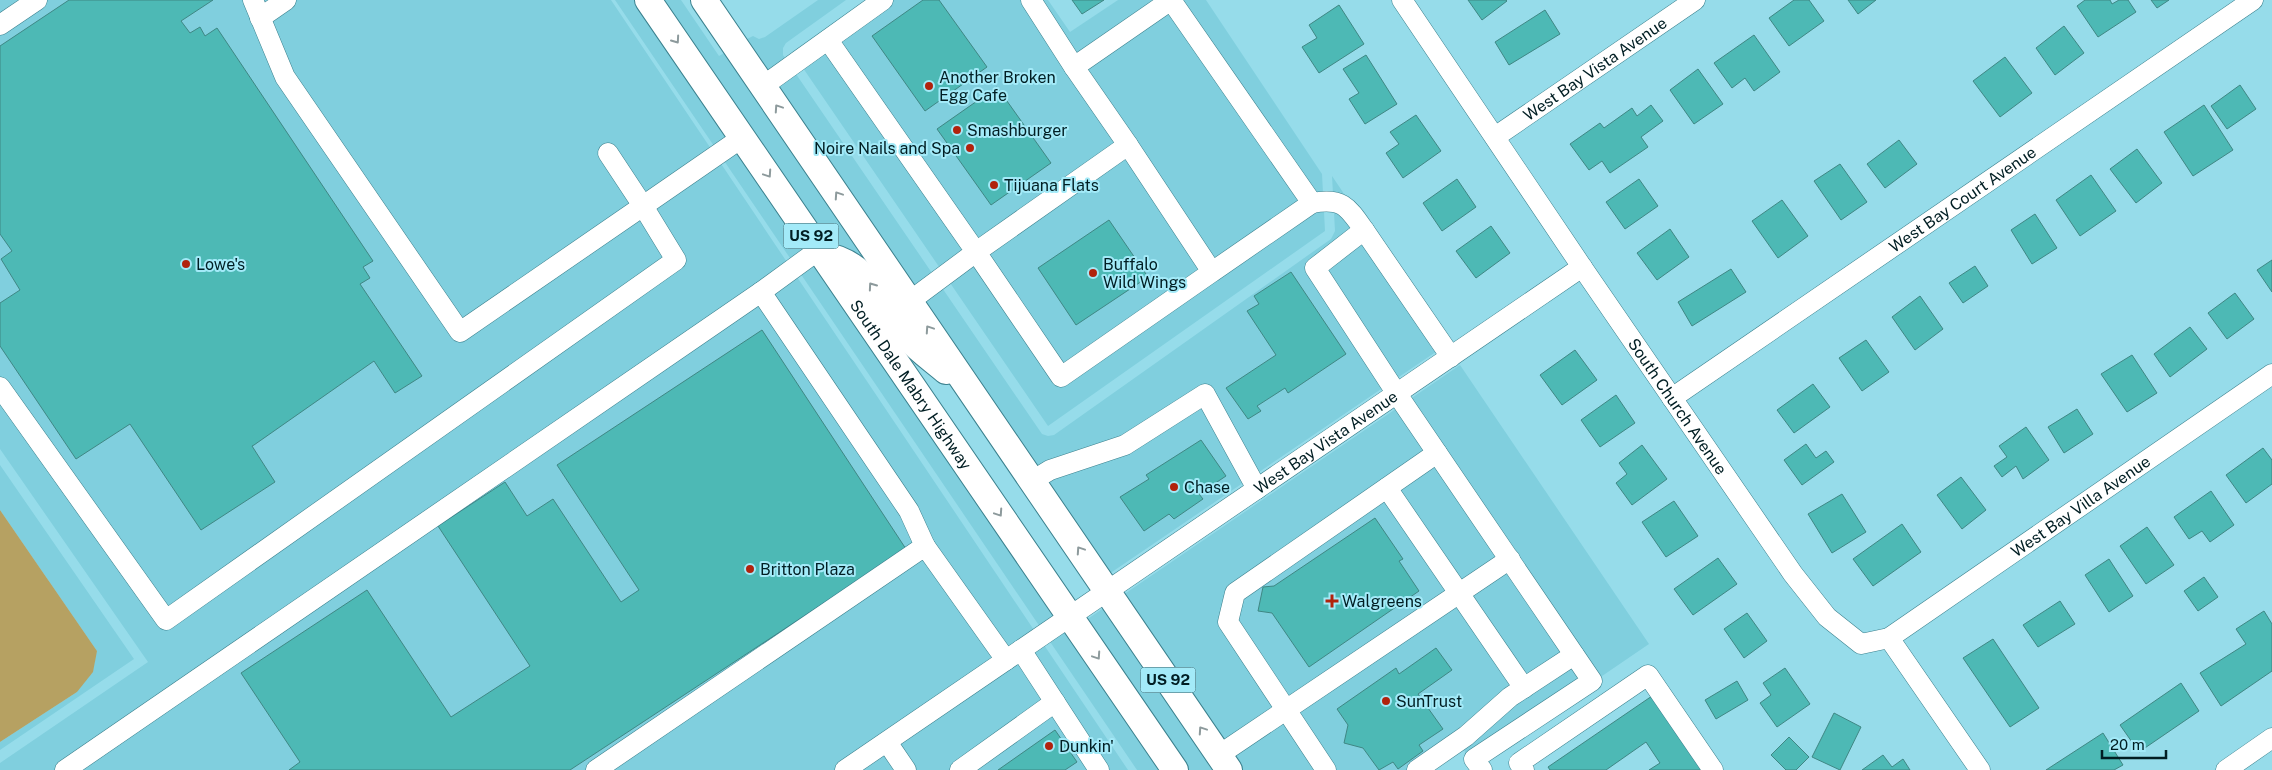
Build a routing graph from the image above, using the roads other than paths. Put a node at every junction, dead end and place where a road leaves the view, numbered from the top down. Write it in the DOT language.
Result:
graph roads {
  1 [pos="37,0"];
  2 [pos="286,0"];
  3 [pos="648,0"];
  4 [pos="704,0"];
  5 [pos="883,0"];
  6 [pos="1031,0"];
  7 [pos="1402,0"];
  8 [pos="1695,0"];
  9 [pos="2253,0"];
  10 [pos="256,9"];
  11 [pos="0,25"];
  12 [pos="828,40"];
  13 [pos="1074,67"];
  14 [pos="763,86"];
  15 [pos="1495,137"];
  16 [pos="743,138"];
  17 [pos="1128,145"];
  18 [pos="608,153"];
  19 [pos="1312,203"];
  20 [pos="643,206"];
  21 [pos="1364,230"];
  22 [pos="822,252"];
  23 [pos="976,252"];
  24 [pos="1582,267"];
  25 [pos="1212,272"];
  26 [pos="761,292"];
  27 [pos="910,301"];
  28 [pos="1451,357"];
  29 [pos="2272,374"];
  30 [pos="0,387"];
  31 [pos="1397,394"];
  32 [pos="976,398"];
  33 [pos="1672,398"];
  34 [pos="1437,453"];
  35 [pos="1032,481"];
  36 [pos="1387,488"];
  37 [pos="1257,489"];
  38 [pos="925,546"];
  39 [pos="1510,559"];
  40 [pos="1107,591"];
  41 [pos="1459,594"];
  42 [pos="1070,616"];
  43 [pos="1889,638"];
  44 [pos="1014,655"];
  45 [pos="1574,655"];
  46 [pos="1524,688"];
  47 [pos="1055,702"];
  48 [pos="1286,710"];
  49 [pos="2272,738"];
  50 [pos="886,742"];
  51 [pos="1224,762"];
  52 [pos="65,770"];
  53 [pos="596,770"];
  54 [pos="845,770"];
  55 [pos="906,770"];
  56 [pos="960,770"];
  57 [pos="1099,770"];
  58 [pos="1175,770"];
  59 [pos="1326,770"];
  60 [pos="1417,770"];
  61 [pos="1482,770"];
  62 [pos="1524,770"];
  63 [pos="1713,770"];
  64 [pos="1980,770"];
  65 [pos="2226,770"];
  1 -- 11 [label="street"];
  2 -- 10 [label="street"];
  3 -- 16 [label="main road, South Dale Mabry Highway / US 92, one-way"];
  4 -- 14 [label="main road, US 92"];
  5 -- 12 [label="street"];
  6 -- 13 [label="street"];
  7 -- 15 [label="street, South Church Avenue"];
  8 -- 15 [label="street, West Bay Vista Avenue"];
  9 -- 33 [label="street, West Bay Court Avenue"];
  10 -- 20 [label="street"];
  12 -- 14 [label="street"];
  12 -- 23 [label="street"];
  13 -- 17 [label="street"];
  13 -- 19 [label="street"];
  27 -- 14 [label="main road, US 92, one-way"];
  15 -- 24 [label="street, South Church Avenue"];
  16 -- 20 [label="street"];
  16 -- 22 [label="main road, South Dale Mabry Highway / US 92, one-way"];
  17 -- 23 [label="street"];
  17 -- 25 [label="street"];
  18 -- 20 [label="street"];
  19 -- 21 [label="street"];
  19 -- 25 [label="street"];
  20 -- 30 [label="street"];
  21 -- 28 [label="street"];
  21 -- 31 [label="street"];
  22 -- 26 [label="street"];
  32 -- 22 [label="main road, one-way"];
  22 -- 42 [label="main road, South Dale Mabry Highway / US 92, one-way"];
  23 -- 25 [label="street"];
  23 -- 27 [label="street"];
  24 -- 28 [label="street, West Bay Vista Avenue"];
  24 -- 33 [label="street, South Church Avenue"];
  26 -- 38 [label="street"];
  26 -- 52 [label="street"];
  32 -- 27 [label="main road, US 92, one-way"];
  28 -- 31 [label="street, West Bay Vista Avenue"];
  29 -- 43 [label="street, West Bay Villa Avenue"];
  31 -- 34 [label="street"];
  31 -- 37 [label="street, West Bay Vista Avenue"];
  32 -- 35 [label="main road, US 92"];
  33 -- 43 [label="street, South Church Avenue"];
  34 -- 36 [label="street"];
  34 -- 39 [label="street"];
  35 -- 37 [label="street"];
  40 -- 35 [label="main road, US 92, one-way"];
  36 -- 41 [label="street"];
  36 -- 48 [label="street"];
  37 -- 40 [label="street, West Bay Vista Avenue"];
  38 -- 44 [label="street"];
  38 -- 53 [label="street"];
  39 -- 41 [label="street"];
  39 -- 45 [label="street"];
  40 -- 42 [label="street, West Bay Vista Avenue"];
  51 -- 40 [label="main road, US 92, one-way"];
  41 -- 46 [label="street"];
  41 -- 48 [label="street"];
  42 -- 44 [label="street, West Bay Vista Avenue"];
  42 -- 58 [label="main road, South Dale Mabry Highway / US 92, one-way"];
  43 -- 64 [label="street"];
  44 -- 47 [label="street"];
  44 -- 50 [label="street, West Bay Vista Avenue"];
  45 -- 46 [label="street"];
  45 -- 61 [label="street"];
  46 -- 60 [label="street"];
  47 -- 56 [label="street"];
  47 -- 57 [label="street"];
  48 -- 51 [label="street"];
  48 -- 59 [label="street"];
  49 -- 65 [label="street"];
  50 -- 54 [label="street, West Bay Vista Avenue"];
  50 -- 55 [label="street"];
  62 -- 63 [label="street"];
}
